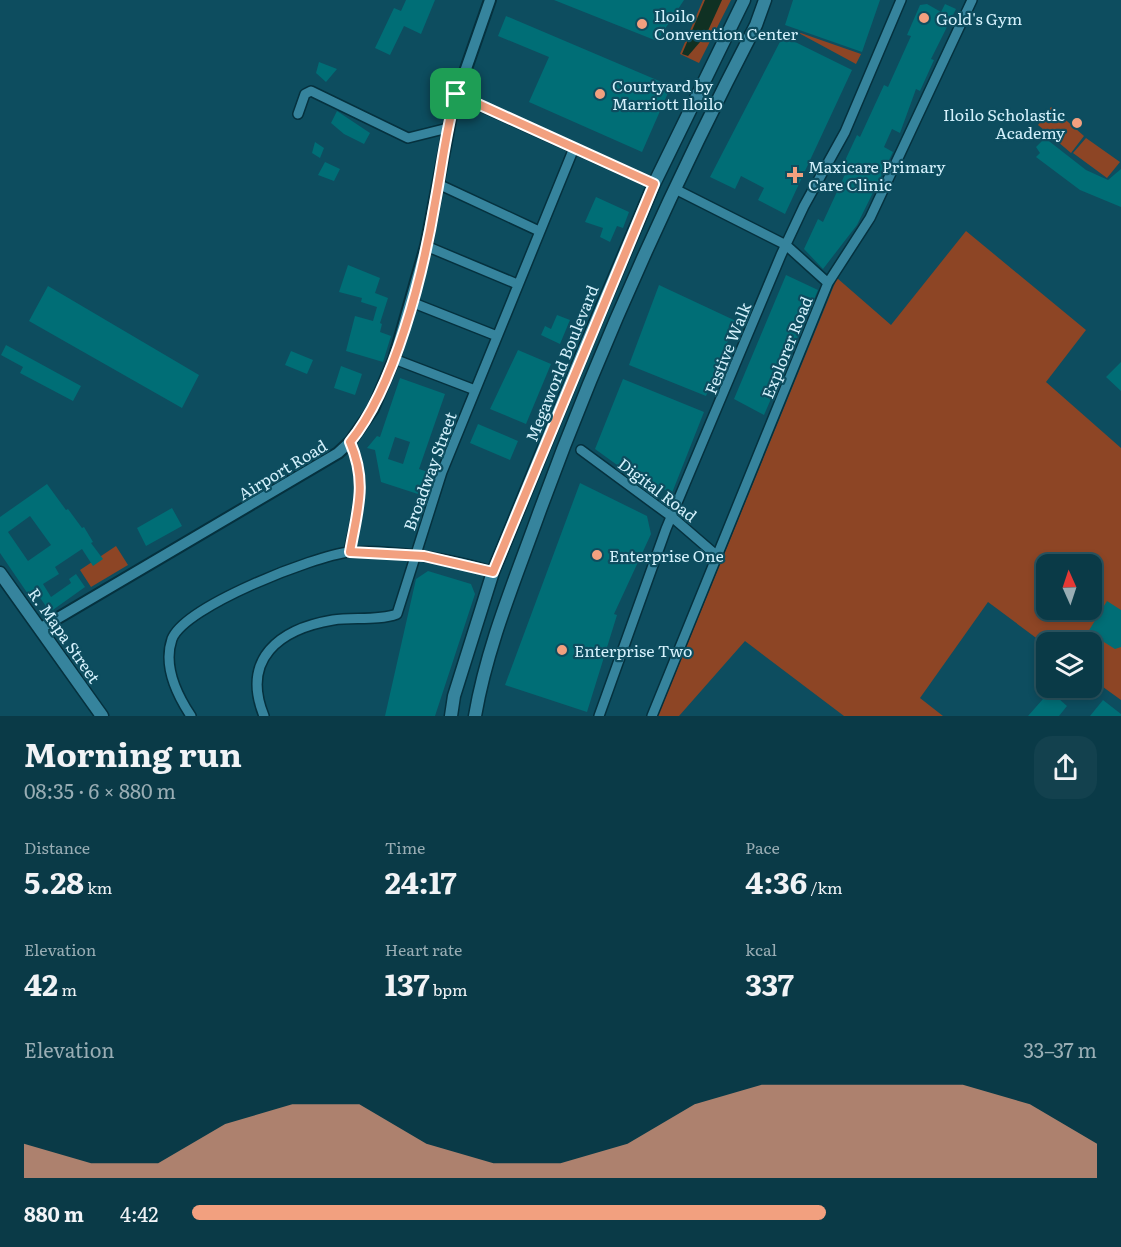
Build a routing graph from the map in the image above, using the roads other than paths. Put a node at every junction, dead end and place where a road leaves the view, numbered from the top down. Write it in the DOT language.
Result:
graph roads {
  1 [pos="490,0"];
  2 [pos="744,0"];
  3 [pos="765,0"];
  4 [pos="901,0"];
  5 [pos="969,1"];
  6 [pos="456,94"];
  7 [pos="298,114"];
  8 [pos="448,128"];
  9 [pos="574,148"];
  10 [pos="438,184"];
  11 [pos="654,184"];
  12 [pos="675,189"];
  13 [pos="539,231"];
  14 [pos="786,244"];
  15 [pos="426,246"];
  16 [pos="828,283"];
  17 [pos="517,284"];
  18 [pos="411,302"];
  19 [pos="497,336"];
  20 [pos="394,359"];
  21 [pos="475,390"];
  22 [pos="350,442"];
  23 [pos="580,450"];
  24 [pos="672,518"];
  25 [pos="350,552"];
  26 [pos="415,555"];
  27 [pos="716,555"];
  28 [pos="493,572"];
  29 [pos="0,573"];
  30 [pos="41,628"];
  31 [pos="102,716"];
  32 [pos="191,716"];
  33 [pos="264,716"];
  34 [pos="451,716"];
  35 [pos="475,716"];
  36 [pos="599,716"];
  37 [pos="652,716"];
  1 -- 6 [label="street, Airport Road"];
  2 -- 11 [label="main road, Megaworld Boulevard"];
  3 -- 12 [label="main road, Megaworld Boulevard"];
  4 -- 14 [label="street, Festive Walk"];
  5 -- 16 [label="street, Explorer Road"];
  6 -- 8 [label="street, Airport Road"];
  6 -- 9 [label="street"];
  7 -- 8 [label="street"];
  8 -- 10 [label="street, Airport Road"];
  9 -- 11 [label="street"];
  9 -- 13 [label="street, Broadway Street"];
  10 -- 13 [label="street"];
  10 -- 15 [label="street, Airport Road"];
  11 -- 28 [label="main road, Megaworld Boulevard"];
  12 -- 14 [label="street"];
  12 -- 35 [label="main road, Megaworld Boulevard"];
  13 -- 17 [label="street, Broadway Street"];
  14 -- 16 [label="street"];
  14 -- 24 [label="street, Festive Walk"];
  15 -- 17 [label="street"];
  15 -- 18 [label="street, Airport Road"];
  16 -- 27 [label="street, Explorer Road"];
  17 -- 19 [label="street, Broadway Street"];
  18 -- 19 [label="street"];
  18 -- 20 [label="street, Airport Road"];
  19 -- 21 [label="street, Broadway Street"];
  20 -- 21 [label="street"];
  20 -- 22 [label="street, Airport Road"];
  21 -- 26 [label="street, Broadway Street"];
  22 -- 25 [label="street"];
  22 -- 30 [label="street, Airport Road"];
  23 -- 24 [label="street, Digital Road"];
  24 -- 27 [label="street, Digital Road"];
  24 -- 36 [label="street, Festive Walk"];
  25 -- 26 [label="street"];
  25 -- 32 [label="street"];
  26 -- 28 [label="street"];
  26 -- 33 [label="street, Broadway Street"];
  27 -- 37 [label="street, Explorer Road"];
  28 -- 34 [label="main road, Megaworld Boulevard"];
  29 -- 30 [label="main road, R. Mapa Street"];
  30 -- 31 [label="main road, R. Mapa Street"];
}
